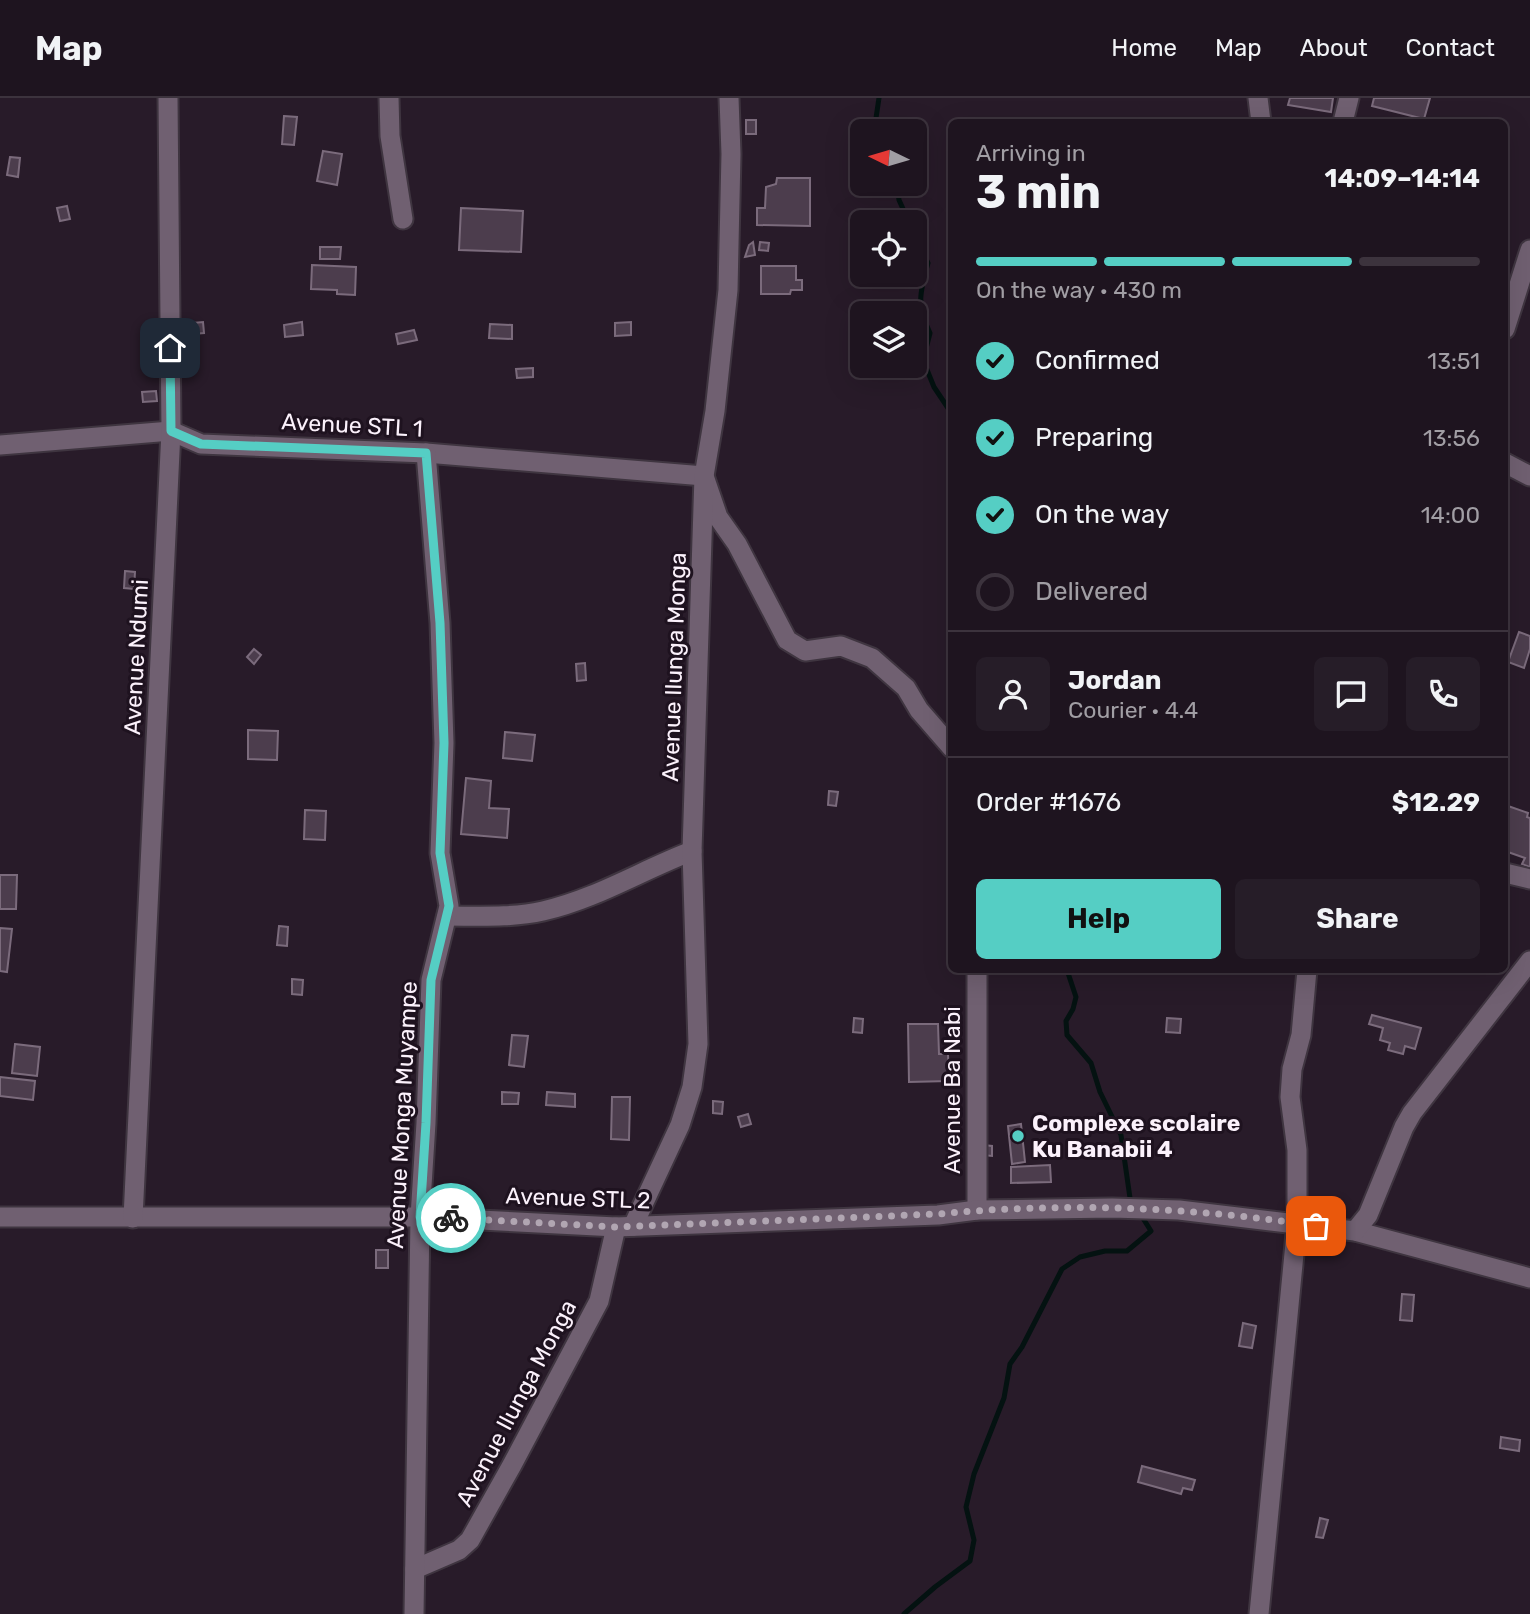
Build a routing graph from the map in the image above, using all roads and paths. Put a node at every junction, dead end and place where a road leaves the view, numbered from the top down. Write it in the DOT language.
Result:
graph roads {
  1 [pos="168,98"];
  2 [pos="389,98"];
  3 [pos="729,98"];
  4 [pos="1258,98"];
  5 [pos="1349,98"];
  6 [pos="1261,119"];
  7 [pos="1344,119"];
  8 [pos="403,219"];
  9 [pos="1530,250"];
  10 [pos="1508,320"];
  11 [pos="171,431"];
  12 [pos="0,445"];
  13 [pos="426,453"];
  14 [pos="1508,465"];
  15 [pos="705,476"];
  16 [pos="1530,476"];
  17 [pos="948,743"];
  18 [pos="694,810"];
  19 [pos="692,851"];
  20 [pos="666,861"];
  21 [pos="1508,874"];
  22 [pos="1530,879"];
  23 [pos="447,916"];
  24 [pos="1530,961"];
  25 [pos="977,973"];
  26 [pos="1307,973"];
  27 [pos="977,1210"];
  28 [pos="0,1217"];
  29 [pos="420,1217"];
  30 [pos="133,1218"];
  31 [pos="1297,1223"];
  32 [pos="625,1226"];
  33 [pos="1355,1231"];
  34 [pos="1530,1278"];
  35 [pos="415,1569"];
  36 [pos="414,1614"];
  37 [pos="1259,1614"];
  1 -- 11 [label="street, Avenue Ndumi"];
  2 -- 8 [label="street"];
  3 -- 15 [label="street, Avenue Ilunga Monga"];
  4 -- 6 [label="street"];
  5 -- 7 [label="street"];
  9 -- 10 [label="street"];
  11 -- 12 [label="street, Avenue STL 1"];
  11 -- 13 [label="street, Avenue STL 1"];
  11 -- 30 [label="street, Avenue Ndumi"];
  13 -- 15 [label="street, Avenue STL 1"];
  13 -- 23 [label="street, Avenue Monga Muyampe"];
  14 -- 16 [label="street"];
  15 -- 17 [label="street"];
  15 -- 18 [label="street, Avenue Ilunga Monga"];
  18 -- 19 [label="street, Avenue Ilunga Monga"];
  18 -- 20 [label="street"];
  19 -- 20 [label="street"];
  19 -- 32 [label="street, Avenue Ilunga Monga"];
  20 -- 23 [label="street"];
  21 -- 22 [label="street"];
  23 -- 29 [label="street, Avenue Monga Muyampe"];
  24 -- 33 [label="street"];
  25 -- 27 [label="street, Avenue Ba Nabi"];
  26 -- 31 [label="street"];
  27 -- 31 [label="street, Avenue STL 2"];
  27 -- 32 [label="street, Avenue STL 2"];
  28 -- 30 [label="street, Avenue STL 2"];
  29 -- 30 [label="street, Avenue STL 2"];
  29 -- 32 [label="street, Avenue STL 2"];
  29 -- 35 [label="street, Avenue Monga Muyampe"];
  31 -- 33 [label="street"];
  31 -- 37 [label="street"];
  32 -- 35 [label="street, Avenue Ilunga Monga"];
  33 -- 34 [label="street"];
  35 -- 36 [label="street, Avenue Monga Muyampe"];
}
